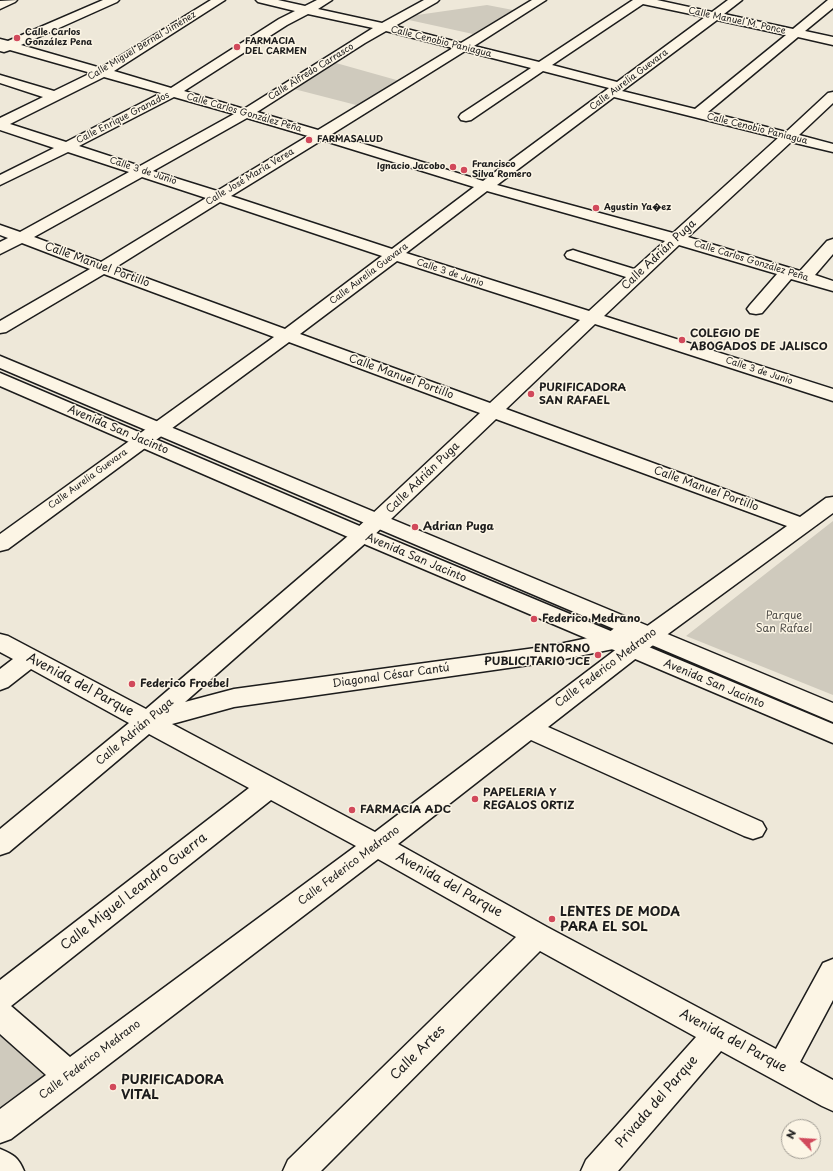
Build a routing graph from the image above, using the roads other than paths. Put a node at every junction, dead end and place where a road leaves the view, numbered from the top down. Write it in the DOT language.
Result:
graph roads {
  1 [pos="11,0"];
  2 [pos="113,0"];
  3 [pos="219,0"];
  4 [pos="262,0"];
  5 [pos="326,0"];
  6 [pos="433,0"];
  7 [pos="540,0"];
  8 [pos="641,0"];
  9 [pos="736,0"];
  10 [pos="833,2"];
  11 [pos="0,5"];
  12 [pos="306,10"];
  13 [pos="714,16"];
  14 [pos="383,27"];
  15 [pos="796,33"];
  16 [pos="833,41"];
  17 [pos="3,46"];
  18 [pos="464,47"];
  19 [pos="542,67"];
  20 [pos="102,73"];
  21 [pos="0,79"];
  22 [pos="615,89"];
  23 [pos="172,93"];
  24 [pos="55,96"];
  25 [pos="833,96"];
  26 [pos="245,114"];
  27 [pos="698,114"];
  28 [pos="466,117"];
  29 [pos="0,124"];
  30 [pos="321,135"];
  31 [pos="788,137"];
  32 [pos="67,147"];
  33 [pos="833,148"];
  34 [pos="141,171"];
  35 [pos="0,181"];
  36 [pos="485,186"];
  37 [pos="218,196"];
  38 [pos="0,230"];
  39 [pos="21,238"];
  40 [pos="676,239"];
  41 [pos="833,244"];
  42 [pos="0,249"];
  43 [pos="395,255"];
  44 [pos="573,255"];
  45 [pos="104,267"];
  46 [pos="637,275"];
  47 [pos="796,275"];
  48 [pos="833,286"];
  49 [pos="756,309"];
  50 [pos="592,318"];
  51 [pos="0,328"];
  52 [pos="287,336"];
  53 [pos="0,361"];
  54 [pos="0,379"];
  55 [pos="833,395"];
  56 [pos="493,410"];
  57 [pos="158,428"];
  58 [pos="141,440"];
  59 [pos="833,503"];
  60 [pos="378,521"];
  61 [pos="803,525"];
  62 [pos="362,535"];
  63 [pos="0,544"];
  64 [pos="631,638"];
  65 [pos="0,642"];
  66 [pos="30,658"];
  67 [pos="0,682"];
  68 [pos="833,713"];
  69 [pos="148,721"];
  70 [pos="528,728"];
  71 [pos="833,734"];
  72 [pos="269,786"];
  73 [pos="753,829"];
  74 [pos="0,844"];
  75 [pos="377,845"];
  76 [pos="537,934"];
  77 [pos="833,972"];
  78 [pos="0,997"];
  79 [pos="0,1015"];
  80 [pos="718,1033"];
  81 [pos="782,1067"];
  82 [pos="70,1076"];
  83 [pos="833,1096"];
  84 [pos="0,1128"];
  85 [pos="0,1165"];
  86 [pos="8,1171"];
  87 [pos="299,1171"];
  88 [pos="597,1171"];
  1 -- 11 [label="street"];
  2 -- 17 [label="street"];
  3 -- 20 [label="street, Calle Miguel Bernal Jiménez"];
  4 -- 12 [label="street, Calle Cenobio Paniagua"];
  5 -- 12 [label="street, Calle Enrique Granados"];
  6 -- 14 [label="street, Calle Alfredo Carrasco"];
  7 -- 18 [label="street, Calle José María Verea"];
  8 -- 13 [label="street, Calle Manuel M. Ponce"];
  8 -- 19 [label="street"];
  9 -- 13 [label="street, Calle Aurelia Guevara"];
  10 -- 15 [label="street"];
  12 -- 14 [label="street, Calle Cenobio Paniagua"];
  12 -- 23 [label="street, Calle Enrique Granados"];
  13 -- 15 [label="street, Calle Manuel M. Ponce"];
  13 -- 22 [label="street, Calle Aurelia Guevara"];
  14 -- 18 [label="street, Calle Cenobio Paniagua"];
  14 -- 26 [label="street, Calle Alfredo Carrasco"];
  15 -- 16 [label="street, Calle Manuel M. Ponce"];
  15 -- 27 [label="street"];
  17 -- 20 [label="street, Calle Carlos González Peña"];
  18 -- 19 [label="street, Calle Cenobio Paniagua"];
  18 -- 30 [label="street, Calle José María Verea"];
  19 -- 22 [label="street, Calle Cenobio Paniagua"];
  19 -- 28 [label="street"];
  20 -- 23 [label="street, Calle Carlos González Peña"];
  20 -- 24 [label="street, Calle Miguel Bernal Jiménez"];
  21 -- 24 [label="street"];
  22 -- 27 [label="street, Calle Cenobio Paniagua"];
  22 -- 36 [label="street, Calle Aurelia Guevara"];
  23 -- 26 [label="street, Calle Carlos González Peña"];
  23 -- 32 [label="street, Calle Enrique Granados"];
  24 -- 29 [label="street, Calle Miguel Bernal Jiménez"];
  25 -- 31 [label="street, Calle Adrián Puga"];
  26 -- 30 [label="street, Calle Carlos González Peña"];
  26 -- 34 [label="street, Calle Alfredo Carrasco"];
  27 -- 31 [label="street, Calle Cenobio Paniagua"];
  29 -- 32 [label="street, Calle 3 de Junio"];
  30 -- 36 [label="street, Calle Carlos González Peña"];
  30 -- 37 [label="street, Calle José María Verea"];
  31 -- 33 [label="street, Calle Cenobio Paniagua"];
  31 -- 40 [label="street, Calle Adrián Puga"];
  32 -- 34 [label="street, Calle 3 de Junio"];
  32 -- 35 [label="street, Calle Enrique Granados"];
  34 -- 37 [label="street, Calle 3 de Junio"];
  34 -- 39 [label="street, Calle Alfredo Carrasco"];
  36 -- 40 [label="street, Calle Carlos González Peña"];
  36 -- 43 [label="street, Calle Aurelia Guevara"];
  37 -- 43 [label="street, Calle 3 de Junio"];
  37 -- 45 [label="street, Calle José María Verea"];
  38 -- 39 [label="street, Calle Manuel Portillo"];
  39 -- 42 [label="street, Calle Alfredo Carrasco"];
  39 -- 45 [label="street, Calle Manuel Portillo"];
  40 -- 46 [label="street, Calle Adrián Puga"];
  40 -- 47 [label="street, Calle Carlos González Peña"];
  41 -- 47 [label="street"];
  43 -- 50 [label="street, Calle 3 de Junio"];
  43 -- 52 [label="street, Calle Aurelia Guevara"];
  44 -- 46 [label="street"];
  45 -- 51 [label="street, Calle José María Verea"];
  45 -- 52 [label="street, Calle Manuel Portillo"];
  46 -- 50 [label="street, Calle Adrián Puga"];
  47 -- 48 [label="street, Calle Carlos González Peña"];
  47 -- 49 [label="street"];
  50 -- 55 [label="street, Calle 3 de Junio"];
  50 -- 56 [label="street, Calle Adrián Puga"];
  52 -- 56 [label="street, Calle Manuel Portillo"];
  52 -- 57 [label="street, Calle Aurelia Guevara"];
  53 -- 57 [label="street, Avenida San Jacinto"];
  54 -- 58 [label="street, Avenida San Jacinto"];
  56 -- 60 [label="street, Calle Adrián Puga"];
  56 -- 61 [label="street, Calle Manuel Portillo"];
  57 -- 58 [label="street, Calle Aurelia Guevara"];
  57 -- 60 [label="street, Avenida San Jacinto"];
  58 -- 62 [label="street, Avenida San Jacinto"];
  58 -- 63 [label="street, Calle Aurelia Guevara"];
  59 -- 61 [label="street, Calle Federico Medrano"];
  60 -- 62 [label="street, Calle Adrián Puga"];
  60 -- 64 [label="street, Avenida San Jacinto"];
  61 -- 64 [label="street, Calle Federico Medrano"];
  62 -- 64 [label="street, Avenida San Jacinto"];
  62 -- 69 [label="street, Calle Adrián Puga"];
  64 -- 68 [label="street, Avenida San Jacinto"];
  64 -- 69 [label="street, Diagonal César Cantú"];
  64 -- 70 [label="street, Calle Federico Medrano"];
  64 -- 71 [label="street, Avenida San Jacinto"];
  65 -- 66 [label="street, Avenida del Parque"];
  66 -- 67 [label="street"];
  66 -- 69 [label="street, Avenida del Parque"];
  69 -- 72 [label="street, Avenida del Parque"];
  69 -- 74 [label="street, Calle Adrián Puga"];
  70 -- 73 [label="street"];
  70 -- 75 [label="street, Calle Federico Medrano"];
  72 -- 75 [label="street, Avenida del Parque"];
  72 -- 78 [label="street, Calle Miguel Leandro Guerra"];
  75 -- 76 [label="street, Avenida del Parque"];
  75 -- 82 [label="street, Calle Federico Medrano"];
  76 -- 80 [label="street, Avenida del Parque"];
  76 -- 87 [label="street, Calle Artes"];
  77 -- 81 [label="street"];
  79 -- 82 [label="street"];
  80 -- 81 [label="street, Avenida del Parque"];
  80 -- 88 [label="street, Privada del Parque"];
  81 -- 83 [label="street, Avenida del Parque"];
  82 -- 84 [label="street, Calle Federico Medrano"];
  85 -- 86 [label="street"];
}
